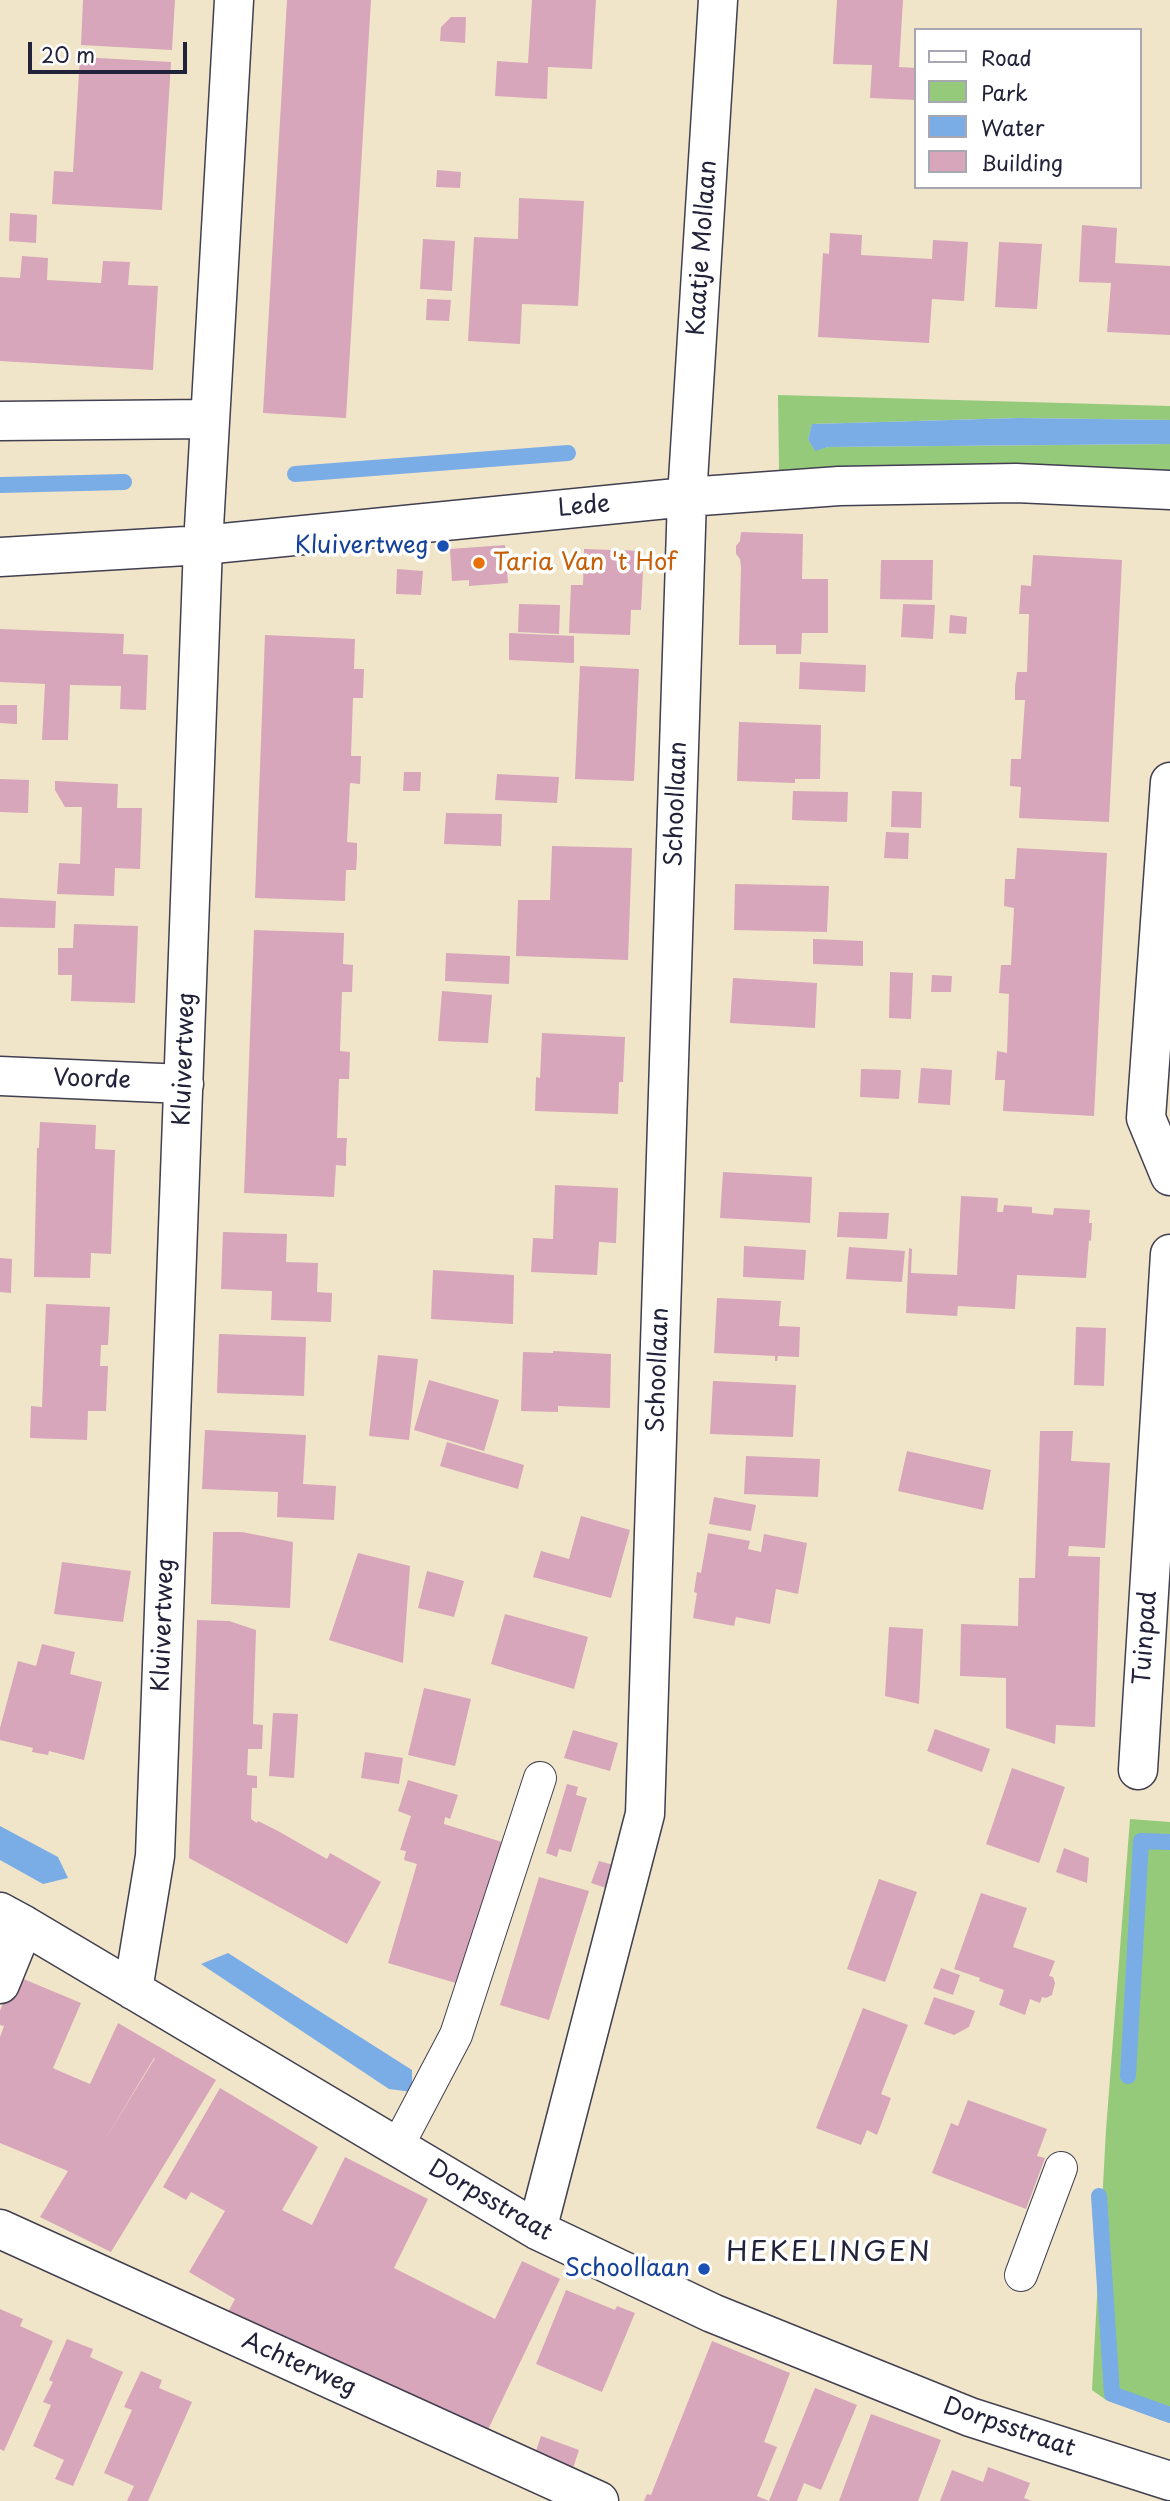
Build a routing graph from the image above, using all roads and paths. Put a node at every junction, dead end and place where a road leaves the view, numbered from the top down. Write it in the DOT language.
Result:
graph roads {
  1 [pos="234,0"];
  2 [pos="718,0"];
  3 [pos="208,419"];
  4 [pos="0,421"];
  5 [pos="1170,490"];
  6 [pos="687,497"];
  7 [pos="203,545"];
  8 [pos="0,556"];
  9 [pos="1170,782"];
  10 [pos="0,1076"];
  11 [pos="184,1084"];
  12 [pos="1170,1175"];
  13 [pos="1170,1254"];
  14 [pos="1138,1770"];
  15 [pos="540,1778"];
  16 [pos="12,1918"];
  17 [pos="0,1984"];
  18 [pos="133,1990"];
  19 [pos="397,2147"];
  20 [pos="1061,2168"];
  21 [pos="0,2229"];
  22 [pos="537,2230"];
  23 [pos="1021,2275"];
  24 [pos="1170,2481"];
  25 [pos="599,2501"];
  1 -- 3 [label="street, Kluivertweg"];
  2 -- 6 [label="street, Kaatje Mollaan"];
  3 -- 4 [label="street"];
  3 -- 7 [label="street, Kluivertweg"];
  5 -- 6 [label="street, Lede"];
  6 -- 7 [label="street, Lede"];
  6 -- 22 [label="street, Schoollaan"];
  7 -- 8 [label="street, Lede"];
  7 -- 11 [label="street, Kluivertweg"];
  9 -- 12 [label="street"];
  10 -- 11 [label="street, Voorde"];
  11 -- 18 [label="street, Kluivertweg"];
  13 -- 14 [label="street, Tuinpad"];
  15 -- 19 [label="lane"];
  16 -- 17 [label="street"];
  16 -- 18 [label="street, Dorpsstraat"];
  18 -- 19 [label="street, Dorpsstraat"];
  19 -- 22 [label="street, Dorpsstraat"];
  20 -- 23 [label="lane"];
  21 -- 25 [label="street, Achterweg"];
  22 -- 24 [label="street, Dorpsstraat"];
}
